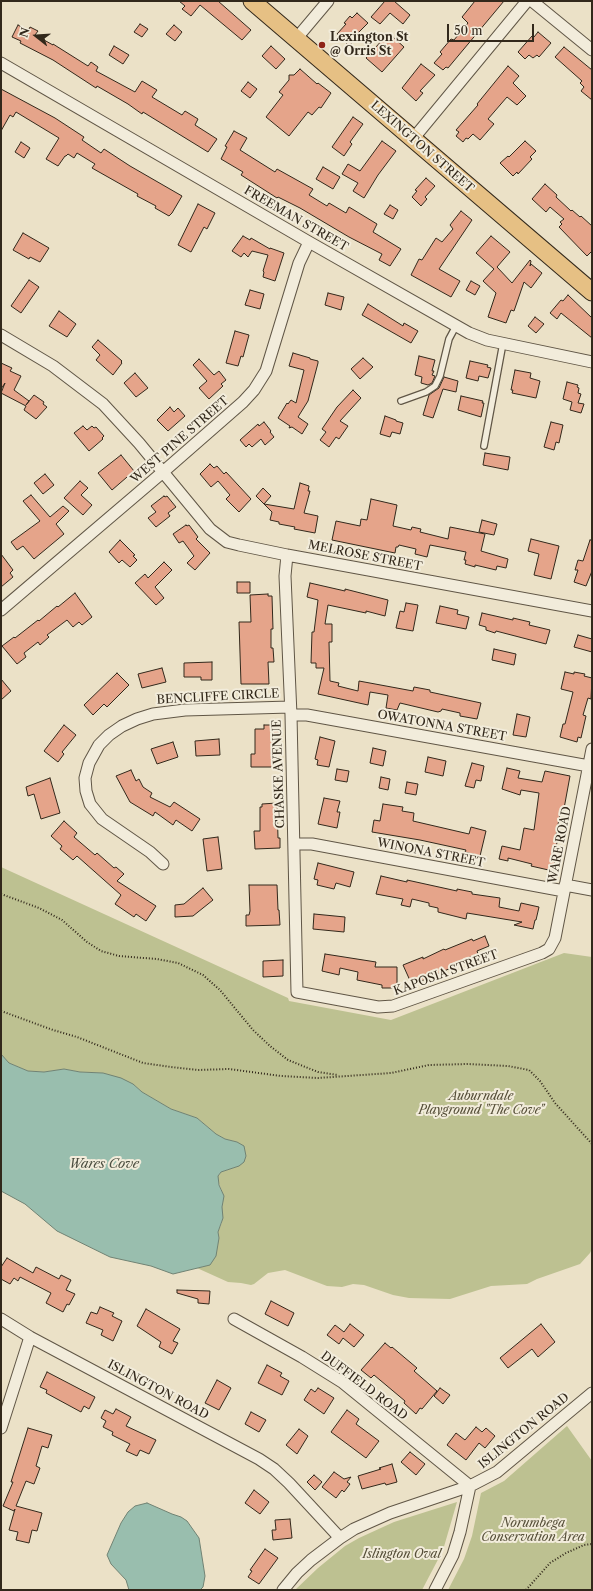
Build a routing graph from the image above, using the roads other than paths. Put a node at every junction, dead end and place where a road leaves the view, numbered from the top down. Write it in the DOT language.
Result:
graph roads {
  1 [pos="252,1"];
  2 [pos="328,1"];
  3 [pos="527,1"];
  4 [pos="532,1"];
  5 [pos="296,39"];
  6 [pos="592,50"];
  7 [pos="1,63"];
  8 [pos="413,139"];
  9 [pos="309,242"];
  10 [pos="592,292"];
  11 [pos="456,326"];
  12 [pos="1,335"];
  13 [pos="503,344"];
  14 [pos="592,362"];
  15 [pos="401,401"];
  16 [pos="484,446"];
  17 [pos="163,472"];
  18 [pos="287,555"];
  19 [pos="1,610"];
  20 [pos="592,611"];
  21 [pos="290,711"];
  22 [pos="592,750"];
  23 [pos="589,766"];
  24 [pos="294,844"];
  25 [pos="163,864"];
  26 [pos="564,888"];
  27 [pos="592,890"];
  28 [pos="552,946"];
  29 [pos="297,992"];
  30 [pos="1,1318"];
  31 [pos="234,1319"];
  32 [pos="30,1337"];
  33 [pos="592,1393"];
  34 [pos="1,1428"];
  35 [pos="470,1486"];
  36 [pos="340,1538"];
  37 [pos="283,1590"];
  38 [pos="434,1590"];
  1 -- 5 [label="main road, LEXINGTON STREET"];
  2 -- 5 [label="street"];
  3 -- 8 [label="street"];
  4 -- 6 [label="street"];
  5 -- 8 [label="main road, LEXINGTON STREET"];
  7 -- 9 [label="street, FREEMAN STREET"];
  8 -- 10 [label="main road, LEXINGTON STREET"];
  9 -- 11 [label="street, FREEMAN STREET"];
  9 -- 17 [label="street, WEST PINE STREET"];
  11 -- 13 [label="street, FREEMAN STREET"];
  11 -- 15 [label="lane"];
  12 -- 17 [label="street, MELROSE STREET"];
  13 -- 14 [label="street, FREEMAN STREET"];
  13 -- 16 [label="lane"];
  17 -- 18 [label="street, MELROSE STREET"];
  17 -- 19 [label="street, WEST PINE STREET"];
  18 -- 20 [label="street, MELROSE STREET"];
  18 -- 21 [label="street, CHASKE AVENUE"];
  21 -- 23 [label="street, OWATONNA STREET"];
  21 -- 24 [label="street, CHASKE AVENUE"];
  21 -- 25 [label="street, BENCLIFFE CIRCLE"];
  22 -- 23 [label="street, WARE ROAD"];
  23 -- 26 [label="street, WARE ROAD"];
  24 -- 26 [label="street, WINONA STREET"];
  24 -- 29 [label="street, CHASKE AVENUE"];
  26 -- 27 [label="street, WINONA STREET"];
  26 -- 28 [label="street, WARE ROAD"];
  28 -- 29 [label="street, KAPOSIA STREET"];
  30 -- 32 [label="street, ISLINGTON ROAD"];
  31 -- 35 [label="street, DUFFIELD ROAD"];
  32 -- 34 [label="street"];
  32 -- 36 [label="street, ISLINGTON ROAD"];
  33 -- 35 [label="street, ISLINGTON ROAD"];
  35 -- 36 [label="street, ISLINGTON ROAD"];
  35 -- 38 [label="street"];
  36 -- 37 [label="street, ISLINGTON ROAD"];
}
